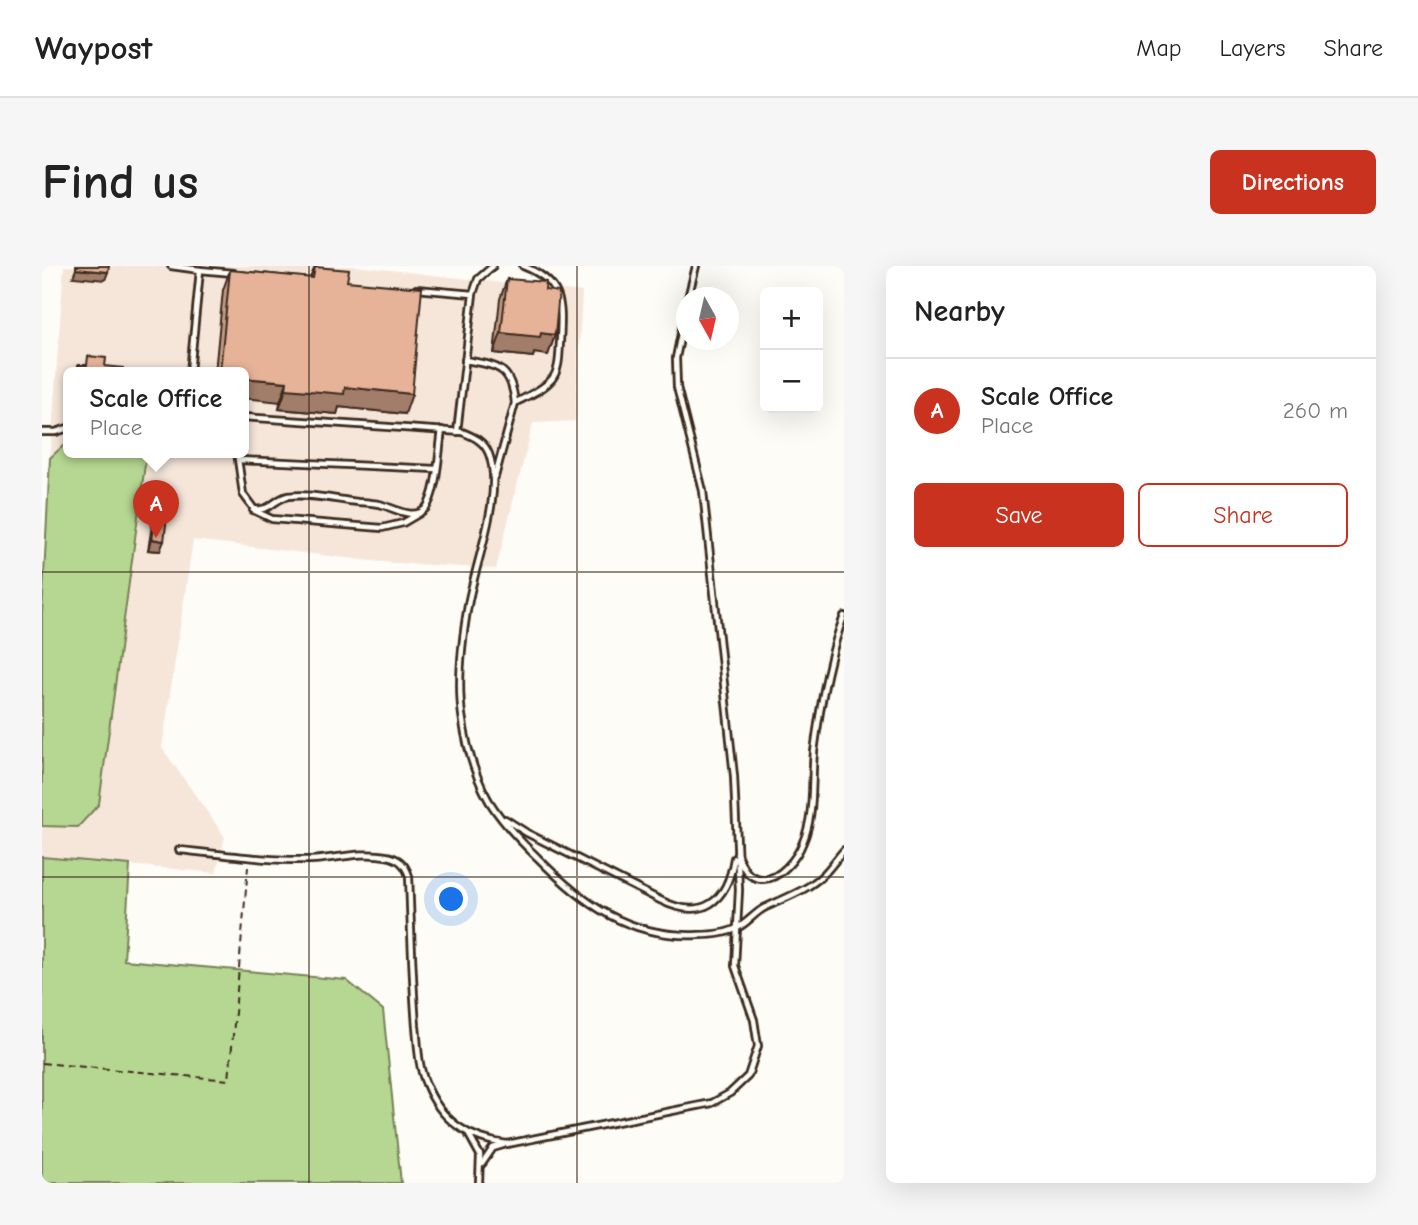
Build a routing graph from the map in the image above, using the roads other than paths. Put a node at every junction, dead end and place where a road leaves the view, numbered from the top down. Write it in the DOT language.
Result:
graph roads {
  1 [pos="172,266"];
  2 [pos="493,266"];
  3 [pos="523,266"];
  4 [pos="696,266"];
  5 [pos="531,267"];
  6 [pos="200,270"];
  7 [pos="241,273"];
  8 [pos="691,287"];
  9 [pos="405,288"];
  10 [pos="473,295"];
  11 [pos="678,350"];
  12 [pos="466,360"];
  13 [pos="190,367"];
  14 [pos="515,403"];
  15 [pos="249,416"];
  16 [pos="63,430"];
  17 [pos="442,430"];
  18 [pos="42,432"];
  19 [pos="457,432"];
  20 [pos="239,460"];
  21 [pos="436,469"];
  22 [pos="494,478"];
  23 [pos="247,502"];
  24 [pos="424,510"];
  25 [pos="844,616"];
  26 [pos="498,813"];
  27 [pos="179,850"];
  28 [pos="736,850"];
  29 [pos="844,850"];
  30 [pos="738,928"];
  31 [pos="467,1133"];
  32 [pos="507,1144"];
  33 [pos="480,1168"];
  34 [pos="479,1183"];
  1 -- 6 [label="lane"];
  2 -- 10 [label="lane"];
  3 -- 5 [label="lane"];
  4 -- 8 [label="lane"];
  5 -- 14 [label="lane"];
  6 -- 7 [label="lane"];
  6 -- 13 [label="lane"];
  9 -- 10 [label="lane"];
  10 -- 12 [label="lane"];
  11 -- 28 [label="lane"];
  12 -- 14 [label="lane"];
  12 -- 19 [label="lane"];
  14 -- 22 [label="lane"];
  15 -- 17 [label="lane"];
  16 -- 18 [label="lane"];
  17 -- 19 [label="lane"];
  17 -- 21 [label="lane"];
  19 -- 22 [label="lane"];
  20 -- 21 [label="lane"];
  20 -- 23 [label="lane"];
  21 -- 24 [label="lane"];
  22 -- 26 [label="lane"];
  23 -- 24 [label="lane"];
  23 -- 24 [label="lane"];
  25 -- 28 [label="lane"];
  26 -- 28 [label="lane"];
  26 -- 30 [label="lane"];
  27 -- 31 [label="lane"];
  28 -- 30 [label="lane"];
  29 -- 30 [label="lane"];
  30 -- 32 [label="lane"];
  31 -- 32 [label="lane"];
  31 -- 33 [label="lane"];
  32 -- 33 [label="lane"];
  33 -- 34 [label="lane"];
}
